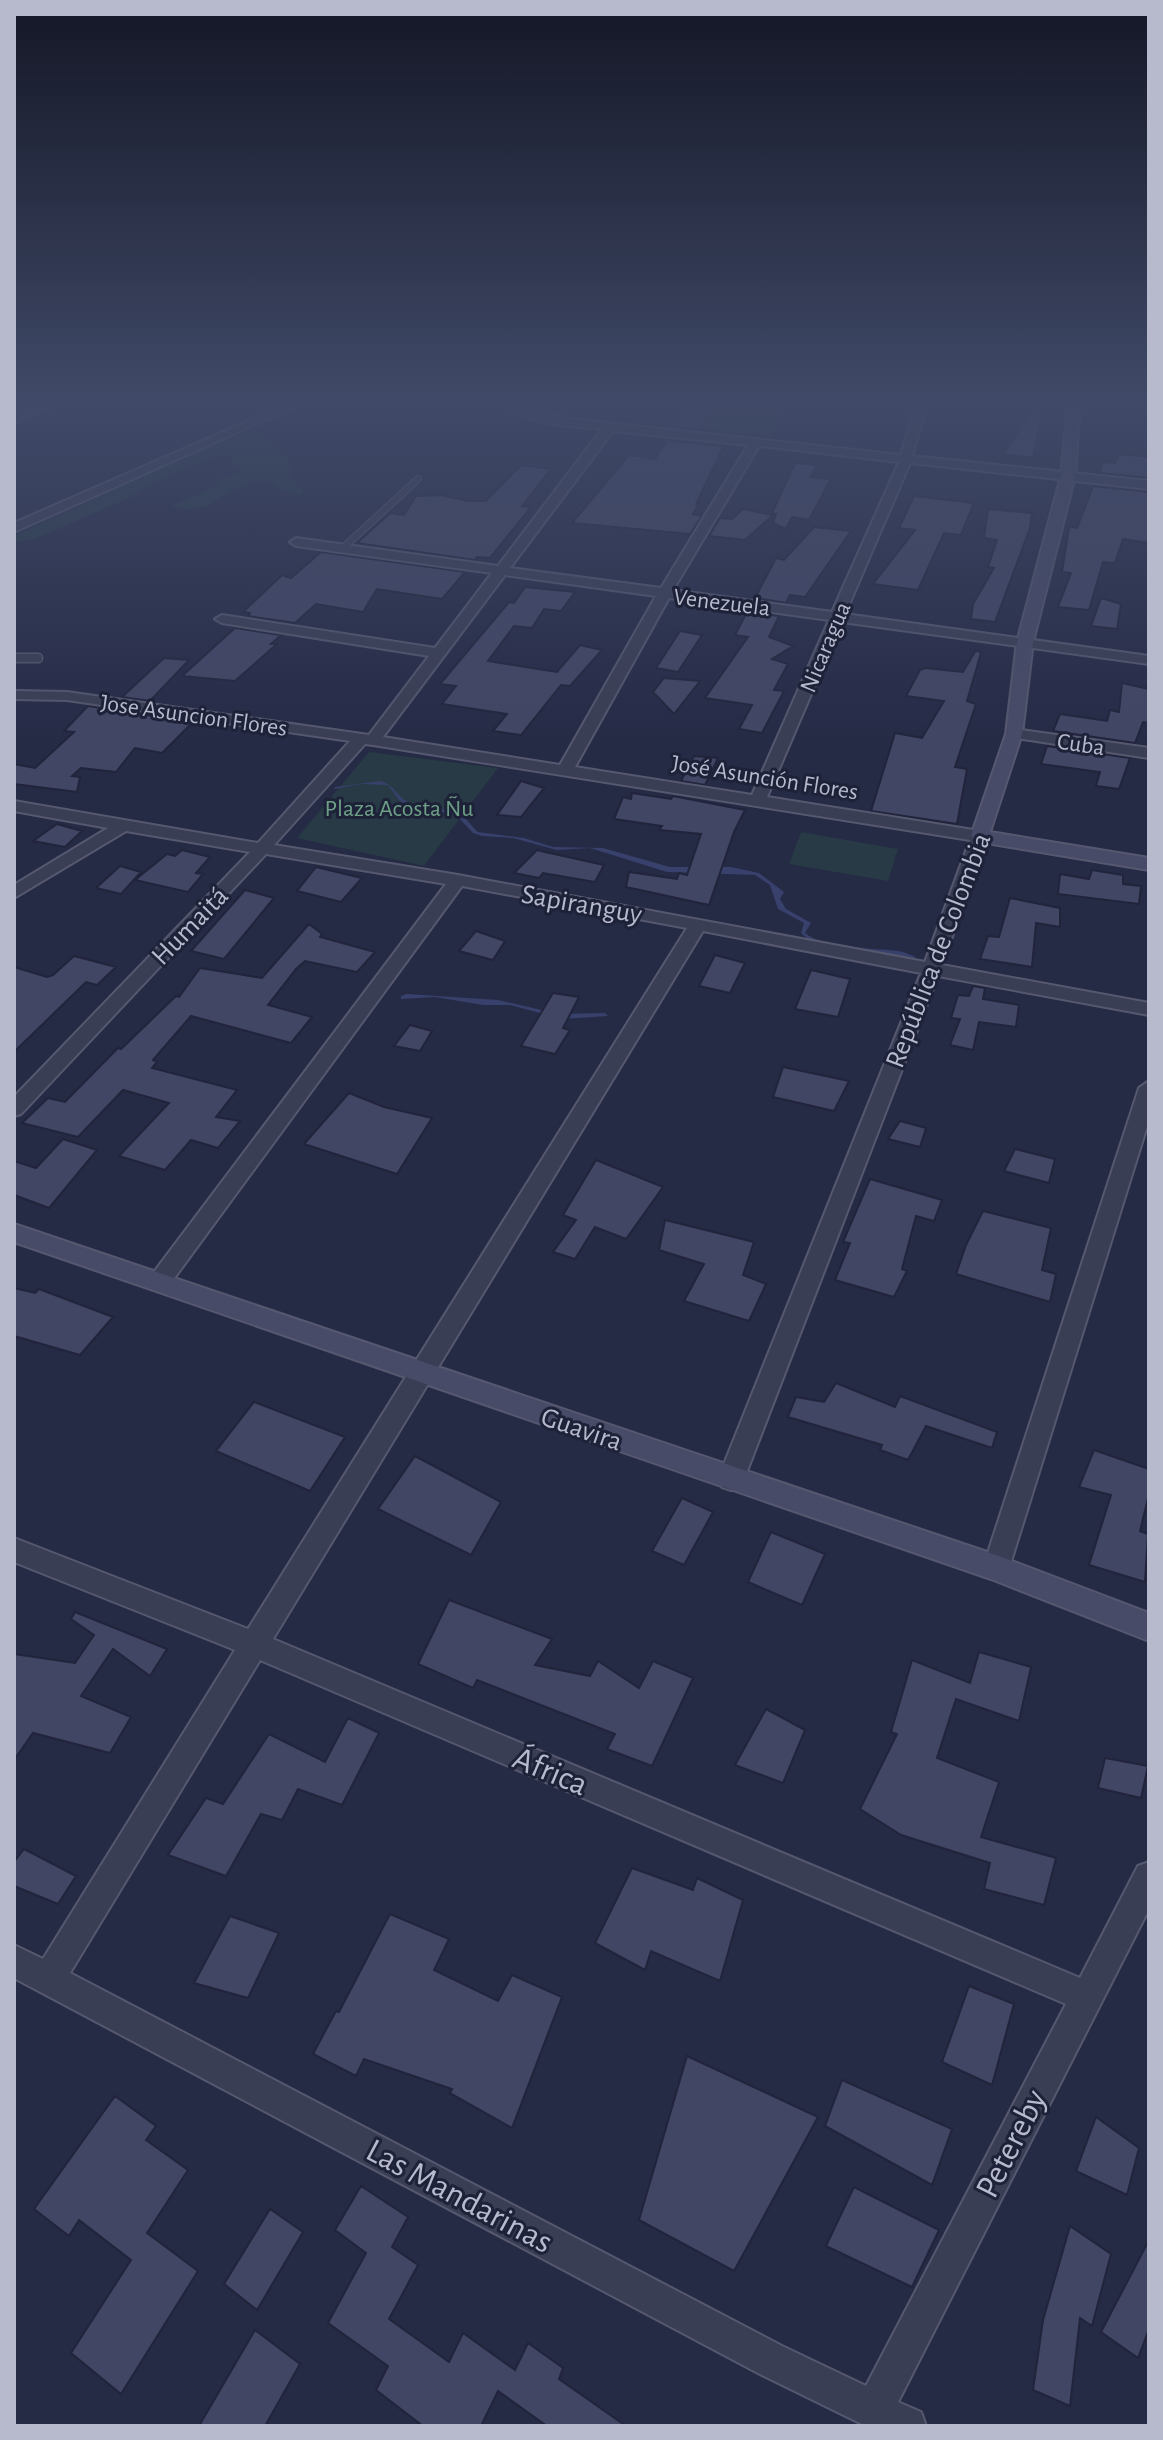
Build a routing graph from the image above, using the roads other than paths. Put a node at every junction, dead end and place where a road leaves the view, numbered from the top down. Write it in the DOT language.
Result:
graph roads {
  1 [pos="39,517"];
  2 [pos="377,517"];
  3 [pos="540,517"];
  4 [pos="710,517"];
  5 [pos="881,517"];
  6 [pos="1057,517"];
  7 [pos="14,528"];
  8 [pos="296,542"];
  9 [pos="342,549"];
  10 [pos="499,570"];
  11 [pos="664,594"];
  12 [pos="839,616"];
  13 [pos="222,619"];
  14 [pos="1025,642"];
  15 [pos="437,653"];
  16 [pos="14,658"];
  17 [pos="38,658"];
  18 [pos="1149,660"];
  19 [pos="14,695"];
  20 [pos="1014,734"];
  21 [pos="367,740"];
  22 [pos="1149,753"];
  23 [pos="565,770"];
  24 [pos="758,800"];
  25 [pos="14,806"];
  26 [pos="122,827"];
  27 [pos="980,836"];
  28 [pos="260,851"];
  29 [pos="1149,864"];
  30 [pos="458,880"];
  31 [pos="14,893"];
  32 [pos="698,924"];
  33 [pos="931,971"];
  34 [pos="1149,1009"];
  35 [pos="1149,1088"];
  36 [pos="14,1109"];
  37 [pos="14,1233"];
  38 [pos="159,1282"];
  39 [pos="421,1372"];
  40 [pos="731,1479"];
  41 [pos="14,1550"];
  42 [pos="996,1568"];
  43 [pos="1149,1627"];
  44 [pos="253,1644"];
  45 [pos="1149,1877"];
  46 [pos="14,1961"];
  47 [pos="49,1978"];
  48 [pos="1085,1996"];
  49 [pos="874,2410"];
  50 [pos="907,2426"];
  1 -- 7 [label="street"];
  2 -- 9 [label="lane"];
  3 -- 10 [label="street, Humaitá"];
  4 -- 11 [label="street"];
  5 -- 12 [label="street, Nicaragua"];
  6 -- 14 [label="street, República de Colombia"];
  8 -- 9 [label="street, Venezuela"];
  9 -- 10 [label="street, Venezuela"];
  10 -- 11 [label="street, Venezuela"];
  10 -- 15 [label="street, Humaitá"];
  11 -- 12 [label="street, Venezuela"];
  11 -- 23 [label="street"];
  12 -- 14 [label="street, Venezuela"];
  12 -- 24 [label="street, Nicaragua"];
  13 -- 15 [label="street"];
  14 -- 18 [label="street, Venezuela"];
  14 -- 20 [label="street, República de Colombia"];
  15 -- 21 [label="street, Humaitá"];
  16 -- 17 [label="lane"];
  19 -- 21 [label="street, Jose Asuncion Flores"];
  20 -- 22 [label="street, Cuba"];
  20 -- 27 [label="street, República de Colombia"];
  21 -- 23 [label="street, José Asunción Flores"];
  21 -- 28 [label="street, Humaitá"];
  23 -- 24 [label="street, José Asunción Flores"];
  24 -- 27 [label="street, José Asunción Flores"];
  25 -- 26 [label="street, Sapiranguy"];
  26 -- 28 [label="street, Sapiranguy"];
  26 -- 31 [label="street"];
  27 -- 29 [label="street, José Asunción Flores"];
  27 -- 33 [label="street, República de Colombia"];
  28 -- 30 [label="street, Sapiranguy"];
  28 -- 36 [label="street, Humaitá"];
  30 -- 32 [label="street, Sapiranguy"];
  30 -- 38 [label="street"];
  32 -- 33 [label="street, Sapiranguy"];
  32 -- 39 [label="street"];
  33 -- 34 [label="street, Sapiranguy"];
  33 -- 40 [label="street, República de Colombia"];
  35 -- 42 [label="street"];
  37 -- 38 [label="street, Guavira"];
  38 -- 39 [label="street, Guavira"];
  39 -- 40 [label="street, Guavira"];
  39 -- 44 [label="street"];
  40 -- 42 [label="street, Guavira"];
  41 -- 44 [label="street, África"];
  42 -- 43 [label="street, Guavira"];
  44 -- 47 [label="street"];
  44 -- 48 [label="street, África"];
  45 -- 48 [label="street, Petereby"];
  46 -- 47 [label="street, Las Mandarinas"];
  47 -- 49 [label="street, Las Mandarinas"];
  48 -- 49 [label="street, Petereby"];
  49 -- 50 [label="street, Las Mandarinas"];
}
